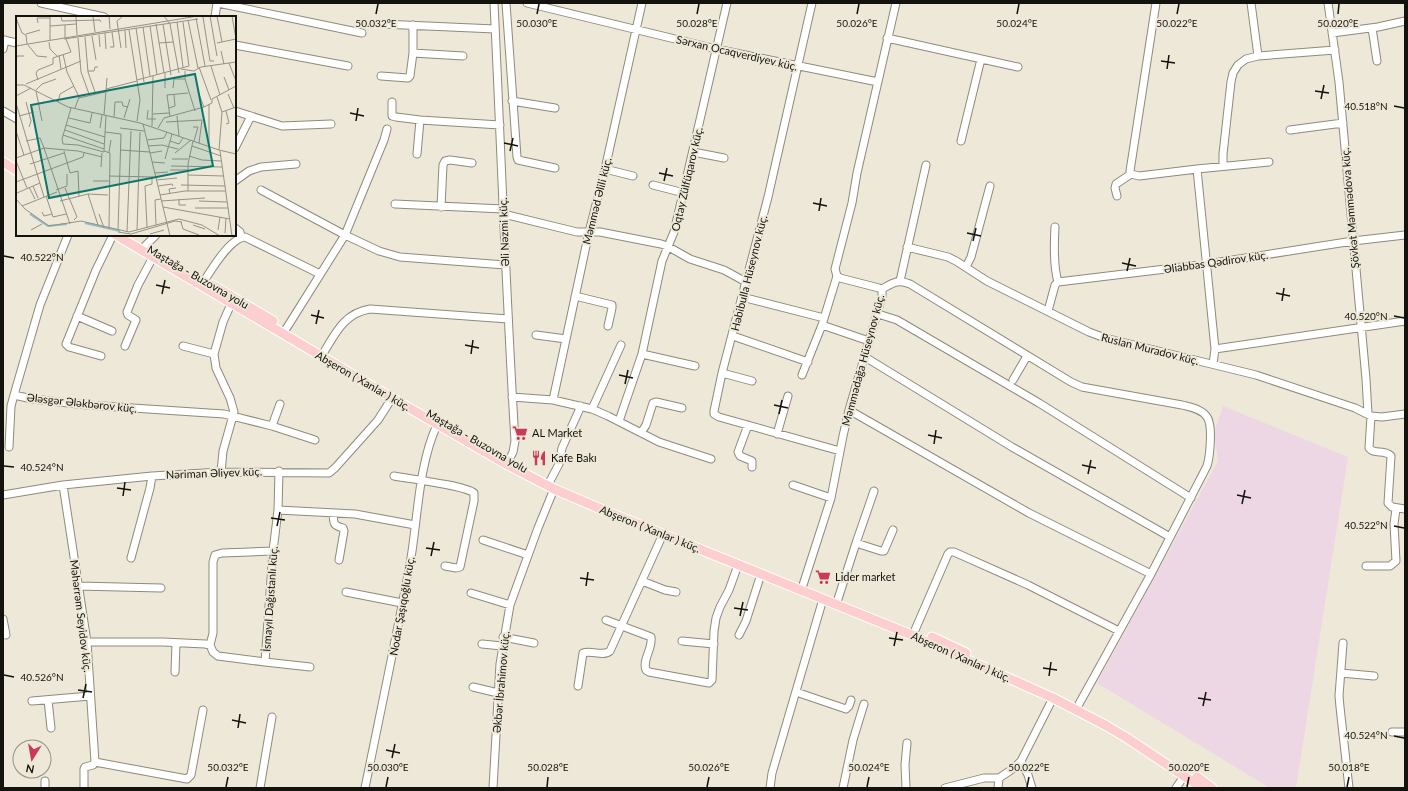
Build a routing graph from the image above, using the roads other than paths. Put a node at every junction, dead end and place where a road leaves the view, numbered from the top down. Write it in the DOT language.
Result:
graph roads {
  1 [pos="42,3"];
  2 [pos="218,3"];
  3 [pos="494,3"];
  4 [pos="506,3"];
  5 [pos="527,3"];
  6 [pos="642,3"];
  7 [pos="727,3"];
  8 [pos="812,3"];
  9 [pos="896,3"];
  10 [pos="1156,3"];
  11 [pos="1251,3"];
  12 [pos="1328,3"];
  13 [pos="100,16"];
  14 [pos="215,16"];
  15 [pos="1405,22"];
  16 [pos="382,24"];
  17 [pos="413,25"];
  18 [pos="1372,28"];
  19 [pos="495,29"];
  20 [pos="636,30"];
  21 [pos="362,33"];
  22 [pos="1332,33"];
  23 [pos="887,38"];
  24 [pos="4,40"];
  25 [pos="16,43"];
  26 [pos="236,45"];
  27 [pos="3,49"];
  28 [pos="716,49"];
  29 [pos="1335,50"];
  30 [pos="413,54"];
  31 [pos="463,56"];
  32 [pos="1258,56"];
  33 [pos="981,59"];
  34 [pos="1377,61"];
  35 [pos="348,66"];
  36 [pos="797,66"];
  37 [pos="1018,67"];
  38 [pos="381,76"];
  39 [pos="878,82"];
  40 [pos="512,101"];
  41 [pos="392,102"];
  42 [pos="555,108"];
  43 [pos="3,111"];
  44 [pos="236,111"];
  45 [pos="251,116"];
  46 [pos="16,118"];
  47 [pos="420,120"];
  48 [pos="1343,123"];
  49 [pos="331,124"];
  50 [pos="500,125"];
  51 [pos="387,130"];
  52 [pos="1290,130"];
  53 [pos="961,141"];
  54 [pos="236,146"];
  55 [pos="693,152"];
  56 [pos="417,154"];
  57 [pos="724,158"];
  58 [pos="3,162"];
  59 [pos="1269,162"];
  60 [pos="472,163"];
  61 [pos="296,164"];
  62 [pos="926,165"];
  63 [pos="1223,166"];
  64 [pos="555,168"];
  65 [pos="3,169"];
  66 [pos="16,169"];
  67 [pos="605,169"];
  68 [pos="1197,169"];
  69 [pos="1131,174"];
  70 [pos="16,176"];
  71 [pos="633,176"];
  72 [pos="236,180"];
  73 [pos="654,186"];
  74 [pos="990,186"];
  75 [pos="261,190"];
  76 [pos="684,193"];
  77 [pos="1117,196"];
  78 [pos="395,204"];
  79 [pos="441,207"];
  80 [pos="503,212"];
  81 [pos="1055,227"];
  82 [pos="236,229"];
  83 [pos="589,232"];
  84 [pos="345,235"];
  85 [pos="1405,235"];
  86 [pos="68,236"];
  87 [pos="113,236"];
  88 [pos="116,236"];
  89 [pos="128,236"];
  90 [pos="155,236"];
  91 [pos="241,237"];
  92 [pos="1353,242"];
  93 [pos="145,246"];
  94 [pos="667,246"];
  95 [pos="907,247"];
  96 [pos="153,257"];
  97 [pos="1207,264"];
  98 [pos="505,265"];
  99 [pos="966,267"];
  100 [pos="320,274"];
  101 [pos="837,276"];
  102 [pos="204,281"];
  103 [pos="900,281"];
  104 [pos="746,282"];
  105 [pos="1058,282"];
  106 [pos="882,289"];
  107 [pos="575,296"];
  108 [pos="742,297"];
  109 [pos="231,304"];
  110 [pos="1048,311"];
  111 [pos="878,314"];
  112 [pos="77,316"];
  113 [pos="508,319"];
  114 [pos="1405,321"];
  115 [pos="823,322"];
  116 [pos="608,326"];
  117 [pos="1361,327"];
  118 [pos="286,329"];
  119 [pos="112,331"];
  120 [pos="536,335"];
  121 [pos="733,336"];
  122 [pos="566,339"];
  123 [pos="869,341"];
  124 [pos="621,345"];
  125 [pos="125,346"];
  126 [pos="182,346"];
  127 [pos="1215,349"];
  128 [pos="324,352"];
  129 [pos="214,354"];
  130 [pos="642,354"];
  131 [pos="101,356"];
  132 [pos="1027,356"];
  133 [pos="865,357"];
  134 [pos="808,362"];
  135 [pos="1213,364"];
  136 [pos="695,366"];
  137 [pos="722,373"];
  138 [pos="802,375"];
  139 [pos="1013,380"];
  140 [pos="752,381"];
  141 [pos="14,395"];
  142 [pos="788,396"];
  143 [pos="512,397"];
  144 [pos="392,398"];
  145 [pos="553,400"];
  146 [pos="280,404"];
  147 [pos="581,406"];
  148 [pos="682,408"];
  149 [pos="592,409"];
  150 [pos="849,410"];
  151 [pos="1405,414"];
  152 [pos="1370,415"];
  153 [pos="234,416"];
  154 [pos="619,421"];
  155 [pos="437,425"];
  156 [pos="748,425"];
  157 [pos="272,426"];
  158 [pos="641,433"];
  159 [pos="777,434"];
  160 [pos="314,440"];
  161 [pos="9,447"];
  162 [pos="840,451"];
  163 [pos="711,459"];
  164 [pos="508,462"];
  165 [pos="752,468"];
  166 [pos="221,472"];
  167 [pos="279,472"];
  168 [pos="152,476"];
  169 [pos="394,476"];
  170 [pos="422,481"];
  171 [pos="63,485"];
  172 [pos="552,485"];
  173 [pos="793,486"];
  174 [pos="874,491"];
  175 [pos="3,495"];
  176 [pos="832,498"];
  177 [pos="1191,498"];
  178 [pos="1396,508"];
  179 [pos="1405,509"];
  180 [pos="278,510"];
  181 [pos="333,513"];
  182 [pos="415,525"];
  183 [pos="893,530"];
  184 [pos="663,534"];
  185 [pos="1170,537"];
  186 [pos="483,540"];
  187 [pos="856,543"];
  188 [pos="273,551"];
  189 [pos="528,554"];
  190 [pos="131,558"];
  191 [pos="339,560"];
  192 [pos="738,565"];
  193 [pos="445,566"];
  194 [pos="1366,566"];
  195 [pos="761,574"];
  196 [pos="1151,574"];
  197 [pos="642,581"];
  198 [pos="803,585"];
  199 [pos="78,586"];
  200 [pos="162,588"];
  201 [pos="346,592"];
  202 [pos="676,592"];
  203 [pos="471,593"];
  204 [pos="823,598"];
  205 [pos="838,599"];
  206 [pos="402,603"];
  207 [pos="510,605"];
  208 [pos="3,619"];
  209 [pos="606,620"];
  210 [pos="622,626"];
  211 [pos="916,630"];
  212 [pos="1119,631"];
  213 [pos="6,635"];
  214 [pos="739,635"];
  215 [pos="504,637"];
  216 [pos="682,641"];
  217 [pos="86,642"];
  218 [pos="176,643"];
  219 [pos="534,643"];
  220 [pos="1343,643"];
  221 [pos="482,644"];
  222 [pos="714,644"];
  223 [pos="210,645"];
  224 [pos="502,646"];
  225 [pos="265,662"];
  226 [pos="310,667"];
  227 [pos="175,672"];
  228 [pos="1341,673"];
  229 [pos="1374,676"];
  230 [pos="578,686"];
  231 [pos="473,687"];
  232 [pos="796,692"];
  233 [pos="498,693"];
  234 [pos="90,696"];
  235 [pos="1054,698"];
  236 [pos="48,700"];
  237 [pos="851,700"];
  238 [pos="32,701"];
  239 [pos="864,704"];
  240 [pos="1077,707"];
  241 [pos="202,710"];
  242 [pos="272,717"];
  243 [pos="51,728"];
  244 [pos="1392,732"];
  245 [pos="1405,732"];
  246 [pos="907,743"];
  247 [pos="1021,761"];
  248 [pos="95,762"];
  249 [pos="1186,773"];
  250 [pos="999,778"];
  251 [pos="772,787"];
  252 [pos="84,788"];
  253 [pos="260,788"];
  254 [pos="365,788"];
  255 [pos="493,788"];
  256 [pos="843,788"];
  257 [pos="906,788"];
  258 [pos="945,788"];
  259 [pos="998,788"];
  260 [pos="1032,788"];
  261 [pos="1176,788"];
  262 [pos="1202,788"];
  263 [pos="1212,788"];
  264 [pos="1350,788"];
  1 -- 13 [label="street"];
  2 -- 14 [label="street"];
  2 -- 21 [label="street"];
  3 -- 19 [label="street, Əli Nəzmi küç."];
  4 -- 40 [label="street"];
  5 -- 20 [label="street, Sərxan Ocaqverdiyev küç."];
  6 -- 20 [label="street, Məmməd Əlili küç."];
  7 -- 28 [label="street, Oqtay Zülfüqarov küç."];
  8 -- 36 [label="street, Həbibulla Hüseynov küç."];
  9 -- 23 [label="street"];
  10 -- 69 [label="street"];
  11 -- 32 [label="street"];
  12 -- 22 [label="street, Şövkət Məmmədova küç."];
  15 -- 18 [label="street"];
  16 -- 17 [label="street"];
  17 -- 19 [label="street"];
  17 -- 30 [label="street"];
  18 -- 22 [label="street"];
  18 -- 34 [label="street"];
  19 -- 50 [label="street, Əli Nəzmi küç."];
  20 -- 28 [label="street, Sərxan Ocaqverdiyev küç."];
  20 -- 67 [label="street, Məmməd Əlili küç."];
  22 -- 29 [label="street, Şövkət Məmmədova küç."];
  23 -- 33 [label="street"];
  23 -- 39 [label="street"];
  24 -- 25 [label="street"];
  24 -- 27 [label="street"];
  26 -- 35 [label="street"];
  28 -- 36 [label="street, Sərxan Ocaqverdiyev küç."];
  28 -- 55 [label="street, Oqtay Zülfüqarov küç."];
  29 -- 32 [label="street"];
  29 -- 48 [label="street, Şövkət Məmmədova küç."];
  30 -- 31 [label="street"];
  30 -- 38 [label="street"];
  32 -- 63 [label="street"];
  33 -- 37 [label="street"];
  33 -- 53 [label="street"];
  36 -- 39 [label="street, Sərxan Ocaqverdiyev küç."];
  36 -- 104 [label="street, Həbibulla Hüseynov küç."];
  39 -- 101 [label="street"];
  40 -- 42 [label="street"];
  40 -- 64 [label="street"];
  41 -- 47 [label="street"];
  43 -- 46 [label="street"];
  44 -- 45 [label="street"];
  45 -- 49 [label="street"];
  45 -- 54 [label="street"];
  47 -- 50 [label="street"];
  47 -- 56 [label="street"];
  48 -- 52 [label="street"];
  48 -- 92 [label="street, Şövkət Məmmədova küç."];
  50 -- 80 [label="street, Əli Nəzmi küç."];
  51 -- 84 [label="street"];
  55 -- 57 [label="street"];
  55 -- 76 [label="street, Oqtay Zülfüqarov küç."];
  58 -- 66 [label="main road"];
  59 -- 63 [label="street"];
  60 -- 79 [label="street"];
  61 -- 72 [label="street"];
  62 -- 95 [label="street"];
  63 -- 68 [label="street"];
  65 -- 70 [label="main road"];
  67 -- 71 [label="street"];
  67 -- 83 [label="street, Məmməd Əlili küç."];
  68 -- 69 [label="street"];
  68 -- 97 [label="street"];
  69 -- 77 [label="street"];
  73 -- 76 [label="street"];
  74 -- 99 [label="street"];
  75 -- 84 [label="street"];
  76 -- 94 [label="street, Oqtay Zülfüqarov küç."];
  78 -- 79 [label="street"];
  79 -- 80 [label="street"];
  80 -- 83 [label="street"];
  80 -- 98 [label="street, Əli Nəzmi küç."];
  81 -- 105 [label="street"];
  82 -- 91 [label="street"];
  83 -- 94 [label="street"];
  83 -- 107 [label="street, Məmməd Əlili küç."];
  84 -- 98 [label="street"];
  84 -- 100 [label="street"];
  85 -- 92 [label="street, Əliabbas Qədirov küç."];
  86 -- 141 [label="street, Ələsgər Ələkbərov küç."];
  87 -- 112 [label="street"];
  88 -- 96 [label="main road, Abşeron ( Xanlar ) küç."];
  89 -- 93 [label="main road, Maştağa - Buzovna yolu"];
  90 -- 93 [label="street"];
  91 -- 100 [label="street"];
  91 -- 102 [label="street"];
  92 -- 97 [label="street, Əliabbas Qədirov küç."];
  92 -- 117 [label="street, Şövkət Məmmədova küç."];
  93 -- 102 [label="main road, Maştağa - Buzovna yolu"];
  94 -- 104 [label="street"];
  94 -- 130 [label="street, Oqtay Zülfüqarov küç."];
  95 -- 99 [label="street, Ruslan Muradov küç."];
  95 -- 103 [label="street"];
  96 -- 109 [label="main road, Abşeron ( Xanlar ) küç."];
  96 -- 125 [label="street"];
  97 -- 105 [label="street, Əliabbas Qədirov küç."];
  97 -- 127 [label="street"];
  98 -- 113 [label="street, Əli Nəzmi küç."];
  99 -- 110 [label="street, Ruslan Muradov küç."];
  100 -- 118 [label="street"];
  101 -- 106 [label="street, Məmmədağa Hüseynov küç."];
  101 -- 115 [label="street"];
  102 -- 118 [label="main road, Maştağa - Buzovna yolu"];
  103 -- 106 [label="street"];
  103 -- 132 [label="street"];
  104 -- 108 [label="street, Həbibulla Hüseynov küç."];
  105 -- 110 [label="street"];
  106 -- 111 [label="street, Məmmədağa Hüseynov küç."];
  107 -- 116 [label="street"];
  107 -- 122 [label="street, Məmməd Əlili küç."];
  108 -- 115 [label="street"];
  108 -- 121 [label="street, Həbibulla Hüseynov küç."];
  109 -- 129 [label="street"];
  109 -- 144 [label="main road, Abşeron ( Xanlar ) küç."];
  110 -- 135 [label="street, Ruslan Muradov küç."];
  111 -- 123 [label="street, Məmmədağa Hüseynov küç."];
  111 -- 177 [label="street"];
  112 -- 119 [label="street"];
  112 -- 131 [label="street"];
  113 -- 128 [label="street"];
  113 -- 143 [label="street, Əli Nəzmi küç."];
  114 -- 117 [label="street"];
  115 -- 123 [label="street"];
  115 -- 134 [label="street"];
  117 -- 127 [label="street"];
  117 -- 152 [label="street, Şövkət Məmmədova küç."];
  118 -- 128 [label="main road, Maştağa - Buzovna yolu"];
  120 -- 122 [label="street"];
  121 -- 134 [label="street"];
  121 -- 137 [label="street, Həbibulla Hüseynov küç."];
  122 -- 145 [label="street, Məmməd Əlili küç."];
  123 -- 133 [label="street, Məmmədağa Hüseynov küç."];
  124 -- 149 [label="street"];
  126 -- 129 [label="street"];
  127 -- 135 [label="street"];
  128 -- 164 [label="main road, Maştağa - Buzovna yolu"];
  129 -- 153 [label="street"];
  130 -- 136 [label="street"];
  130 -- 154 [label="street, Oqtay Zülfüqarov küç."];
  132 -- 139 [label="street"];
  132 -- 177 [label="street"];
  133 -- 150 [label="street, Məmmədağa Hüseynov küç."];
  133 -- 185 [label="street"];
  134 -- 138 [label="street"];
  135 -- 152 [label="street, Ruslan Muradov küç."];
  137 -- 140 [label="street"];
  137 -- 156 [label="street, Həbibulla Hüseynov küç."];
  141 -- 153 [label="street, Ələsgər Ələkbərov küç."];
  141 -- 161 [label="street"];
  142 -- 159 [label="street"];
  143 -- 145 [label="street"];
  143 -- 164 [label="street, Əli Nəzmi küç."];
  144 -- 155 [label="main road, Abşeron ( Xanlar ) küç."];
  144 -- 167 [label="street, Nəriman Əliyev küç."];
  145 -- 147 [label="street"];
  146 -- 157 [label="street"];
  147 -- 149 [label="street"];
  147 -- 172 [label="street, Əkbər İbrahimov küç."];
  148 -- 158 [label="street"];
  149 -- 154 [label="street"];
  150 -- 162 [label="street, Məmmədağa Hüseynov küç."];
  150 -- 196 [label="street"];
  151 -- 152 [label="street, Ruslan Muradov küç."];
  152 -- 178 [label="street, Şövkət Məmmədova küç."];
  153 -- 157 [label="street, Ələsgər Ələkbərov küç."];
  153 -- 166 [label="street"];
  154 -- 158 [label="street"];
  155 -- 164 [label="main road, Abşeron ( Xanlar ) küç."];
  155 -- 170 [label="street, Nodar Şaşıqoğlu küç."];
  156 -- 159 [label="street, Həbibulla Hüseynov küç."];
  156 -- 165 [label="street"];
  157 -- 160 [label="street, Ələsgər Ələkbərov küç."];
  158 -- 163 [label="street"];
  159 -- 162 [label="street, Həbibulla Hüseynov küç."];
  162 -- 176 [label="street, Məmmədağa Hüseynov küç."];
  164 -- 172 [label="main road, Maştağa - Buzovna yolu"];
  166 -- 167 [label="street, Nəriman Əliyev küç."];
  166 -- 168 [label="street, Nəriman Əliyev küç."];
  167 -- 180 [label="street, İsmayıl Dağıstanlı küç."];
  168 -- 171 [label="street, Nəriman Əliyev küç."];
  168 -- 190 [label="street"];
  169 -- 170 [label="street"];
  170 -- 182 [label="street, Nodar Şaşıqoğlu küç."];
  170 -- 193 [label="street"];
  171 -- 175 [label="street, Nəriman Əliyev küç."];
  171 -- 199 [label="street, Məhərrəm Seyidov küç."];
  172 -- 184 [label="main road, Abşeron ( Xanlar ) küç."];
  172 -- 189 [label="street, Əkbər İbrahimov küç."];
  172 -- 198 [label="main road, Maştağa - Buzovna yolu"];
  173 -- 176 [label="street"];
  174 -- 187 [label="street"];
  176 -- 198 [label="street, Məmmədağa Hüseynov küç."];
  177 -- 185 [label="street"];
  178 -- 179 [label="street"];
  178 -- 194 [label="street"];
  180 -- 181 [label="street"];
  180 -- 188 [label="street, İsmayıl Dağıstanlı küç."];
  181 -- 182 [label="street"];
  181 -- 191 [label="street"];
  182 -- 206 [label="street, Nodar Şaşıqoğlu küç."];
  183 -- 187 [label="street"];
  184 -- 192 [label="main road, Abşeron ( Xanlar ) küç."];
  184 -- 197 [label="street"];
  185 -- 196 [label="street"];
  186 -- 189 [label="street"];
  187 -- 205 [label="street"];
  188 -- 223 [label="street"];
  188 -- 225 [label="street, İsmayıl Dağıstanlı küç."];
  189 -- 207 [label="street, Əkbər İbrahimov küç."];
  192 -- 195 [label="main road, Abşeron ( Xanlar ) küç."];
  192 -- 222 [label="street"];
  195 -- 204 [label="main road, Abşeron ( Xanlar ) küç."];
  195 -- 214 [label="street"];
  196 -- 212 [label="street"];
  197 -- 202 [label="street"];
  197 -- 210 [label="street"];
  198 -- 205 [label="main road, Maştağa - Buzovna yolu"];
  199 -- 200 [label="street"];
  199 -- 217 [label="street, Məhərrəm Seyidov küç."];
  201 -- 206 [label="street"];
  203 -- 207 [label="street"];
  204 -- 232 [label="street"];
  204 -- 235 [label="main road, Abşeron ( Xanlar ) küç."];
  205 -- 211 [label="main road, Maştağa - Buzovna yolu"];
  206 -- 254 [label="street, Nodar Şaşıqoğlu küç."];
  207 -- 215 [label="street, Əkbər İbrahimov küç."];
  208 -- 213 [label="street"];
  209 -- 210 [label="street"];
  210 -- 222 [label="street"];
  210 -- 230 [label="street"];
  211 -- 212 [label="street"];
  211 -- 240 [label="main road, Maştağa - Buzovna yolu"];
  212 -- 240 [label="street"];
  215 -- 219 [label="street"];
  215 -- 224 [label="street, Əkbər İbrahimov küç."];
  216 -- 222 [label="street"];
  217 -- 218 [label="street"];
  217 -- 234 [label="street, Məhərrəm Seyidov küç."];
  218 -- 223 [label="street"];
  218 -- 227 [label="street"];
  220 -- 228 [label="street"];
  221 -- 224 [label="street"];
  223 -- 225 [label="street, İsmayıl Dağıstanlı küç."];
  224 -- 233 [label="street, Əkbər İbrahimov küç."];
  225 -- 226 [label="street"];
  228 -- 229 [label="street"];
  228 -- 264 [label="street"];
  231 -- 233 [label="street"];
  232 -- 237 [label="street"];
  232 -- 251 [label="street"];
  233 -- 255 [label="street, Əkbər İbrahimov küç."];
  234 -- 236 [label="street"];
  234 -- 248 [label="street, Məhərrəm Seyidov küç."];
  235 -- 240 [label="main road, Abşeron ( Xanlar ) küç."];
  235 -- 247 [label="street"];
  236 -- 238 [label="street"];
  236 -- 243 [label="street"];
  239 -- 256 [label="street"];
  240 -- 249 [label="main road, Maştağa - Buzovna yolu"];
  241 -- 248 [label="street"];
  242 -- 253 [label="street"];
  244 -- 245 [label="street"];
  246 -- 257 [label="street"];
  247 -- 250 [label="street"];
  247 -- 260 [label="street"];
  248 -- 252 [label="street"];
  249 -- 261 [label="street"];
  249 -- 262 [label="main road"];
  249 -- 263 [label="main road, Maştağa - Buzovna yolu"];
  250 -- 258 [label="street"];
  250 -- 259 [label="street"];
}
